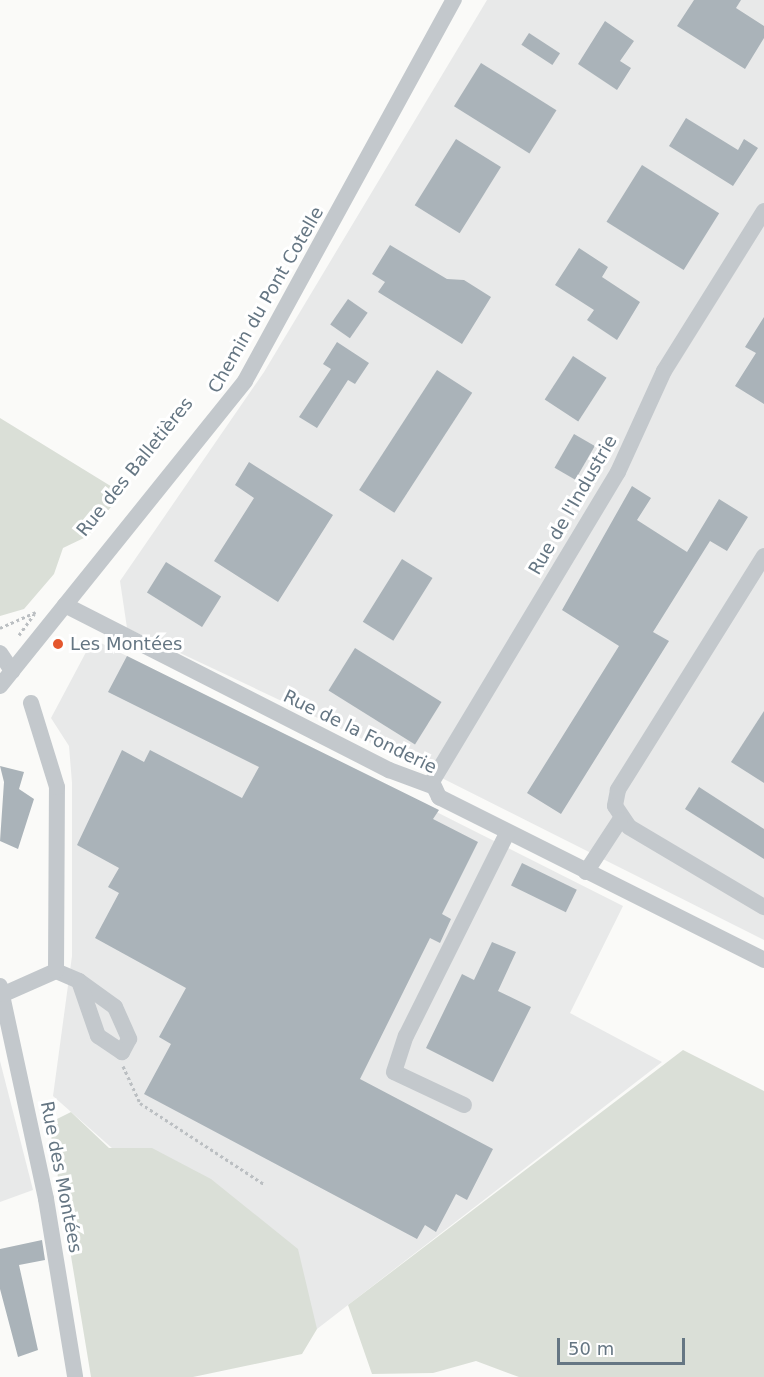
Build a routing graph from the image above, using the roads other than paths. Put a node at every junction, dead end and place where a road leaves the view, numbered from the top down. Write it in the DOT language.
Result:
graph roads {
  1 [pos="454,0"];
  2 [pos="764,211"];
  3 [pos="764,556"];
  4 [pos="65,605"];
  5 [pos="4,669"];
  6 [pos="31,703"];
  7 [pos="432,786"];
  8 [pos="620,820"];
  9 [pos="507,833"];
  10 [pos="586,872"];
  11 [pos="764,906"];
  12 [pos="764,960"];
  13 [pos="56,970"];
  14 [pos="79,981"];
  15 [pos="2,990"];
  16 [pos="464,1105"];
  17 [pos="75,1377"];
  1 -- 4 [label="street, Chemin du Pont Cotelle"];
  2 -- 7 [label="street, Rue de l'Industrie"];
  3 -- 8 [label="street"];
  4 -- 5 [label="street, Chemin du Pont Cotelle"];
  4 -- 7 [label="street, Rue de la Fonderie"];
  6 -- 13 [label="street"];
  7 -- 9 [label="street, Rue de la Fonderie"];
  8 -- 10 [label="street"];
  8 -- 11 [label="street"];
  9 -- 10 [label="street, Rue de la Fonderie"];
  9 -- 16 [label="street"];
  10 -- 12 [label="street, Rue de la Fonderie"];
  13 -- 14 [label="street"];
  13 -- 15 [label="street"];
  14 -- 14 [label="street"];
  15 -- 17 [label="street, Rue des Montées"];
}
